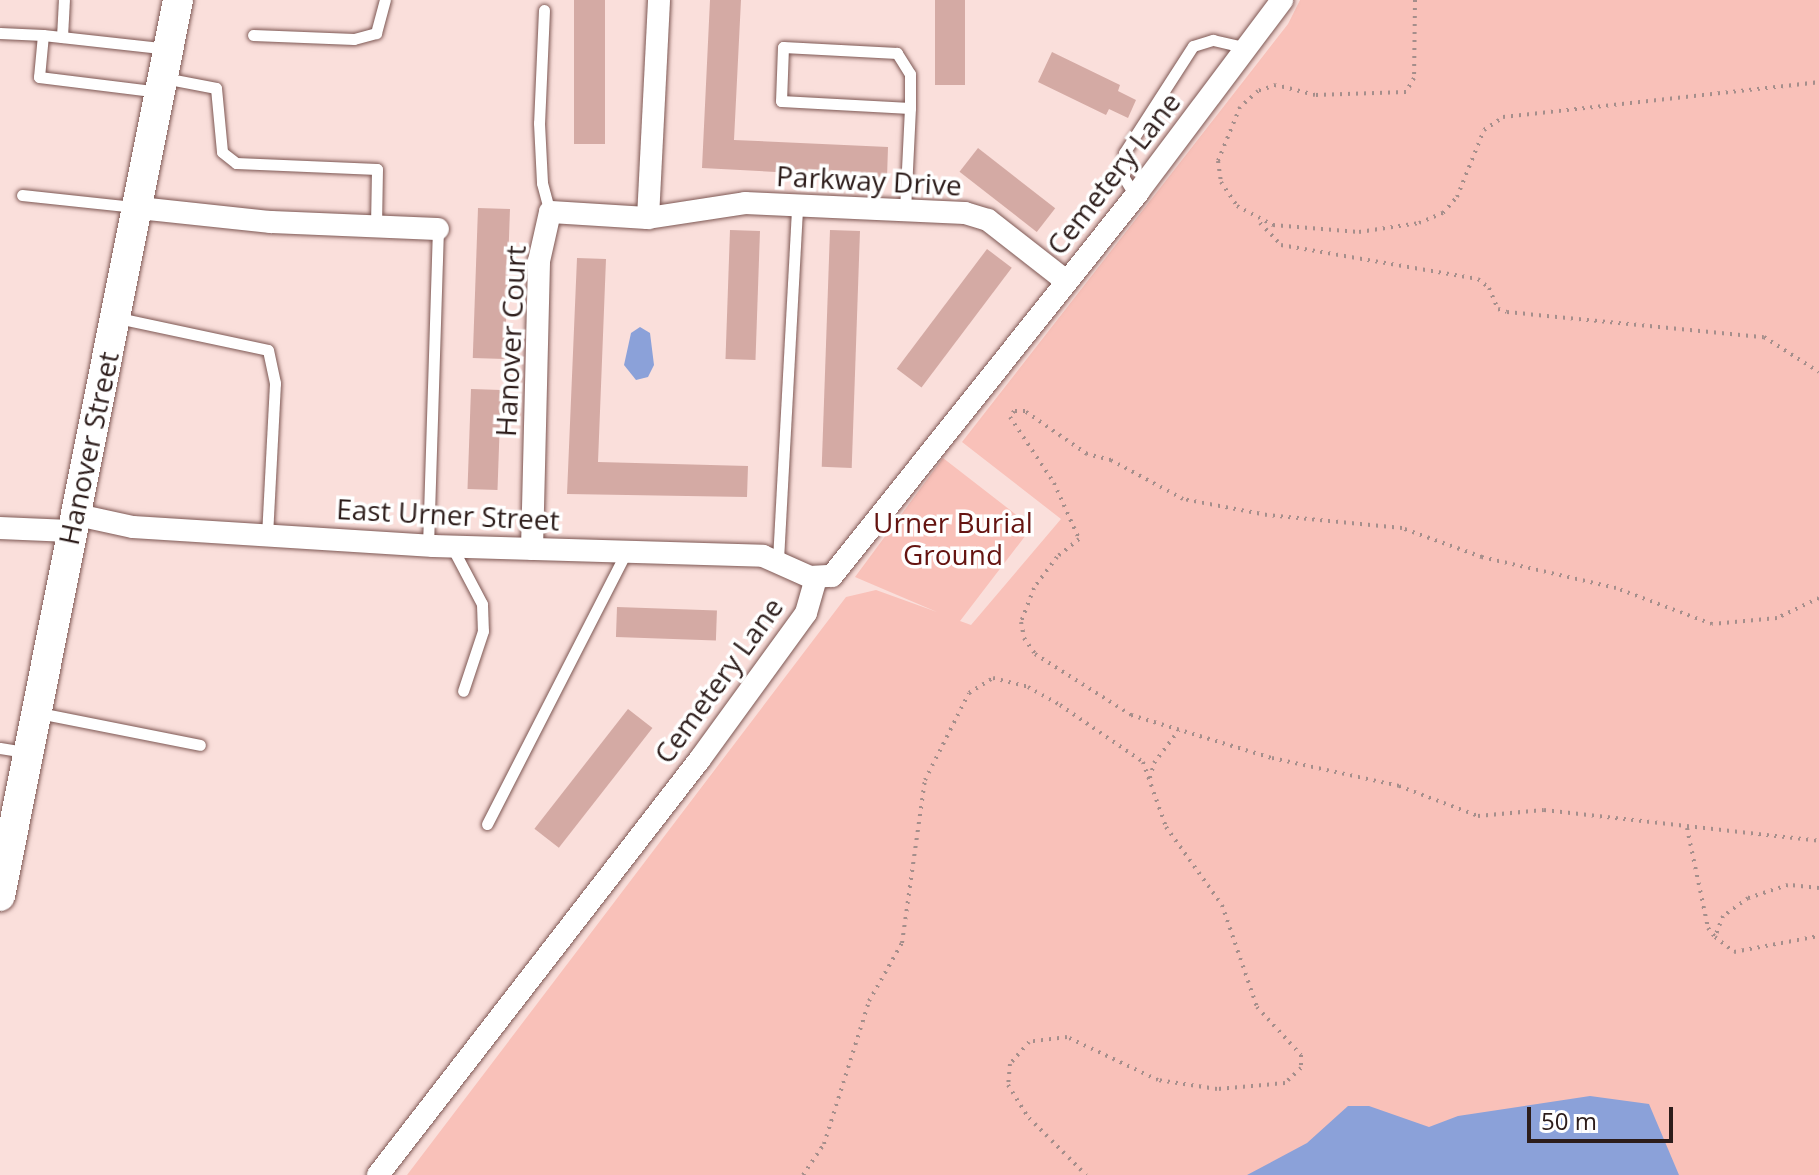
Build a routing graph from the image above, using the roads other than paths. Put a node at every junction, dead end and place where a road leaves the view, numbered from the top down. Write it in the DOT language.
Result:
graph roads {
  1 [pos="64,0"];
  2 [pos="178,0"];
  3 [pos="385,0"];
  4 [pos="659,0"];
  5 [pos="1282,0"];
  6 [pos="544,10"];
  7 [pos="0,33"];
  8 [pos="43,35"];
  9 [pos="253,35"];
  10 [pos="62,37"];
  11 [pos="1248,48"];
  12 [pos="165,73"];
  13 [pos="910,108"];
  14 [pos="22,195"];
  15 [pos="1135,196"];
  16 [pos="797,207"];
  17 [pos="139,208"];
  18 [pos="905,210"];
  19 [pos="550,212"];
  20 [pos="648,218"];
  21 [pos="376,226"];
  22 [pos="438,229"];
  23 [pos="1066,281"];
  24 [pos="116,318"];
  25 [pos="72,523"];
  26 [pos="0,528"];
  27 [pos="267,535"];
  28 [pos="428,546"];
  29 [pos="451,547"];
  30 [pos="532,549"];
  31 [pos="626,552"];
  32 [pos="778,560"];
  33 [pos="816,579"];
  34 [pos="463,691"];
  35 [pos="34,712"];
  36 [pos="200,745"];
  37 [pos="14,750"];
  38 [pos="487,824"];
  39 [pos="0,896"];
  40 [pos="378,1175"];
  1 -- 10 [label="lane"];
  2 -- 12 [label="main road, Hanover Street"];
  3 -- 9 [label="lane"];
  4 -- 20 [label="street"];
  5 -- 11 [label="street, Cemetery Lane"];
  6 -- 19 [label="lane"];
  7 -- 8 [label="lane"];
  8 -- 10 [label="lane"];
  8 -- 12 [label="lane"];
  10 -- 12 [label="lane"];
  11 -- 15 [label="street, Cemetery Lane"];
  11 -- 15 [label="lane"];
  12 -- 17 [label="main road, Hanover Street"];
  12 -- 21 [label="lane"];
  13 -- 13 [label="lane"];
  13 -- 18 [label="lane"];
  14 -- 17 [label="lane"];
  15 -- 23 [label="street, Cemetery Lane"];
  16 -- 18 [label="street, Parkway Drive"];
  16 -- 20 [label="street, Parkway Drive"];
  16 -- 32 [label="lane"];
  17 -- 21 [label="street"];
  17 -- 24 [label="main road, Hanover Street"];
  18 -- 23 [label="street, Parkway Drive"];
  19 -- 20 [label="street, Hanover Court"];
  19 -- 30 [label="street, Hanover Court"];
  21 -- 22 [label="street"];
  22 -- 28 [label="lane"];
  23 -- 33 [label="street, Cemetery Lane"];
  24 -- 25 [label="main road, Hanover Street"];
  24 -- 27 [label="lane"];
  25 -- 26 [label="street, East Urner Street"];
  25 -- 27 [label="street, East Urner Street"];
  25 -- 35 [label="main road, Hanover Street"];
  27 -- 28 [label="street, East Urner Street"];
  28 -- 29 [label="street, East Urner Street"];
  29 -- 30 [label="street, East Urner Street"];
  29 -- 34 [label="lane"];
  30 -- 31 [label="street, East Urner Street"];
  31 -- 32 [label="street, East Urner Street"];
  31 -- 38 [label="lane"];
  32 -- 33 [label="street, East Urner Street"];
  33 -- 40 [label="street, Cemetery Lane"];
  35 -- 36 [label="lane"];
  35 -- 37 [label="main road, Hanover Street"];
  37 -- 39 [label="main road, Hanover Street"];
}
